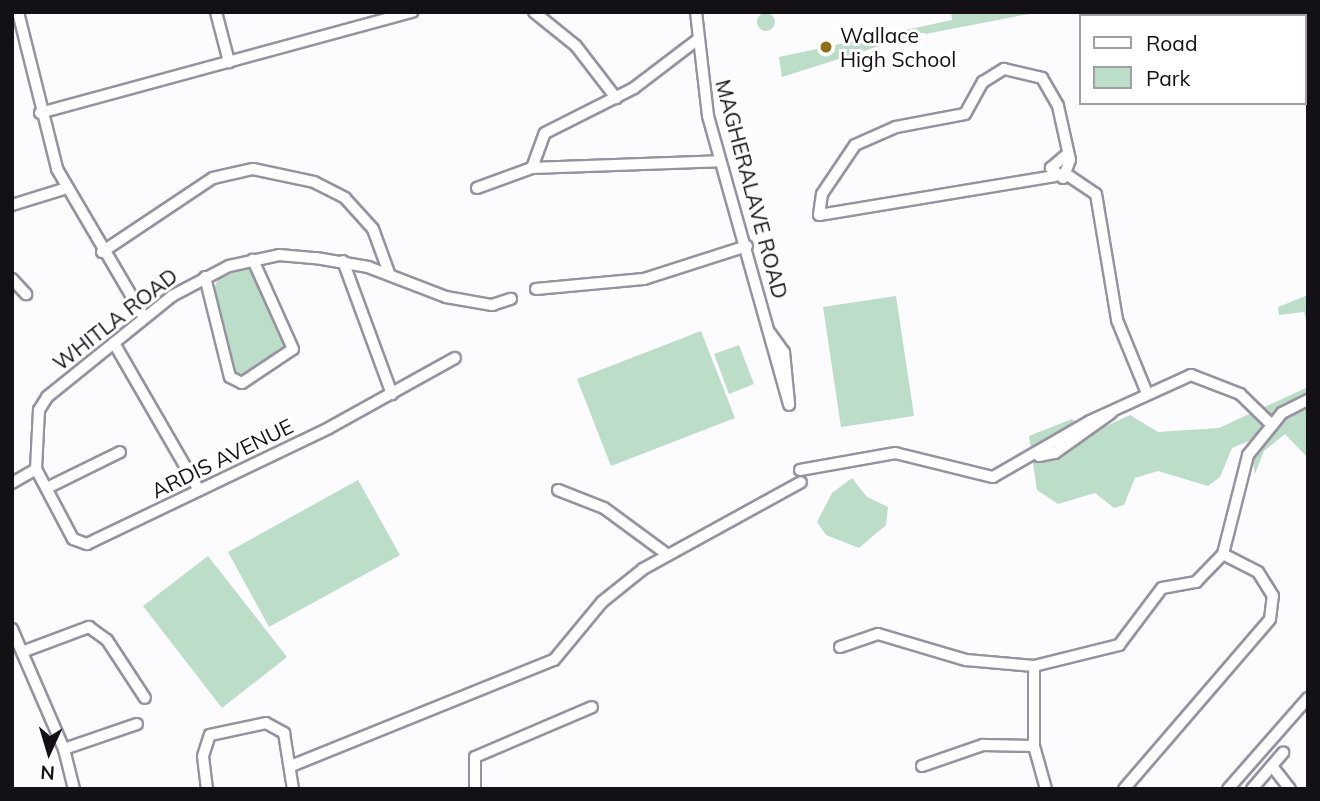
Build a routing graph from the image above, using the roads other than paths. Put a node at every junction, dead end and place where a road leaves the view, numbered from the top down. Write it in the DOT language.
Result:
graph roads {
  1 [pos="216,12"];
  2 [pos="413,12"];
  3 [pos="534,12"];
  4 [pos="696,12"];
  5 [pos="17,17"];
  6 [pos="697,40"];
  7 [pos="229,62"];
  8 [pos="616,98"];
  9 [pos="40,113"];
  10 [pos="1065,156"];
  11 [pos="720,161"];
  12 [pos="532,168"];
  13 [pos="1055,176"];
  14 [pos="1069,176"];
  15 [pos="67,188"];
  16 [pos="477,188"];
  17 [pos="12,205"];
  18 [pos="747,246"];
  19 [pos="102,252"];
  20 [pos="253,260"];
  21 [pos="343,261"];
  22 [pos="389,274"];
  23 [pos="205,277"];
  24 [pos="12,279"];
  25 [pos="536,289"];
  26 [pos="26,294"];
  27 [pos="511,299"];
  28 [pos="144,317"];
  29 [pos="770,333"];
  30 [pos="114,343"];
  31 [pos="455,358"];
  32 [pos="1147,393"];
  33 [pos="392,394"];
  34 [pos="1308,400"];
  35 [pos="1272,425"];
  36 [pos="120,452"];
  37 [pos="36,469"];
  38 [pos="12,483"];
  39 [pos="49,487"];
  40 [pos="558,490"];
  41 [pos="199,491"];
  42 [pos="665,553"];
  43 [pos="1223,554"];
  44 [pos="12,629"];
  45 [pos="840,647"];
  46 [pos="22,652"];
  47 [pos="1034,666"];
  48 [pos="145,698"];
  49 [pos="1308,698"];
  50 [pos="592,706"];
  51 [pos="137,724"];
  52 [pos="1034,746"];
  53 [pos="64,749"];
  54 [pos="1283,753"];
  55 [pos="291,766"];
  56 [pos="922,766"];
  57 [pos="1272,766"];
  58 [pos="74,789"];
  59 [pos="207,789"];
  60 [pos="293,789"];
  61 [pos="475,789"];
  62 [pos="1046,789"];
  63 [pos="1125,789"];
  64 [pos="1228,789"];
  65 [pos="1252,789"];
  66 [pos="1290,789"];
  1 -- 7 [label="street"];
  2 -- 7 [label="street"];
  3 -- 8 [label="street"];
  4 -- 6 [label="street, MAGHERALAVE ROAD"];
  5 -- 9 [label="street"];
  6 -- 8 [label="street"];
  6 -- 11 [label="street, MAGHERALAVE ROAD"];
  7 -- 9 [label="street"];
  8 -- 12 [label="street"];
  9 -- 15 [label="street"];
  10 -- 13 [label="street"];
  10 -- 13 [label="street"];
  10 -- 14 [label="street"];
  11 -- 12 [label="street"];
  11 -- 18 [label="street, MAGHERALAVE ROAD"];
  12 -- 16 [label="street"];
  13 -- 14 [label="street"];
  14 -- 32 [label="street"];
  15 -- 17 [label="street"];
  15 -- 19 [label="street"];
  18 -- 25 [label="street"];
  18 -- 29 [label="street, MAGHERALAVE ROAD"];
  19 -- 22 [label="street"];
  19 -- 28 [label="street"];
  20 -- 21 [label="street, WHITLA ROAD"];
  20 -- 23 [label="street, WHITLA ROAD"];
  20 -- 23 [label="street"];
  21 -- 22 [label="street, WHITLA ROAD"];
  21 -- 33 [label="street"];
  22 -- 27 [label="street, WHITLA ROAD"];
  23 -- 28 [label="street, WHITLA ROAD"];
  24 -- 26 [label="street"];
  28 -- 30 [label="street, WHITLA ROAD"];
  29 -- 29 [label="street, MAGHERALAVE ROAD"];
  30 -- 37 [label="street, WHITLA ROAD"];
  30 -- 41 [label="street"];
  31 -- 33 [label="street, ARDIS AVENUE"];
  32 -- 35 [label="street"];
  32 -- 42 [label="street"];
  33 -- 41 [label="street, ARDIS AVENUE"];
  34 -- 35 [label="street"];
  35 -- 43 [label="street"];
  36 -- 39 [label="street"];
  37 -- 38 [label="street"];
  37 -- 39 [label="street, ARDIS AVENUE"];
  39 -- 41 [label="street, ARDIS AVENUE"];
  40 -- 42 [label="street"];
  42 -- 55 [label="street"];
  43 -- 47 [label="street"];
  43 -- 63 [label="street"];
  44 -- 46 [label="street"];
  45 -- 47 [label="street"];
  46 -- 48 [label="street"];
  46 -- 53 [label="street"];
  47 -- 52 [label="street"];
  49 -- 64 [label="street"];
  50 -- 61 [label="street"];
  51 -- 53 [label="street"];
  52 -- 56 [label="street"];
  52 -- 62 [label="street"];
  53 -- 58 [label="street"];
  54 -- 57 [label="street"];
  55 -- 59 [label="street"];
  55 -- 60 [label="street"];
  57 -- 65 [label="street"];
  57 -- 66 [label="street"];
}
